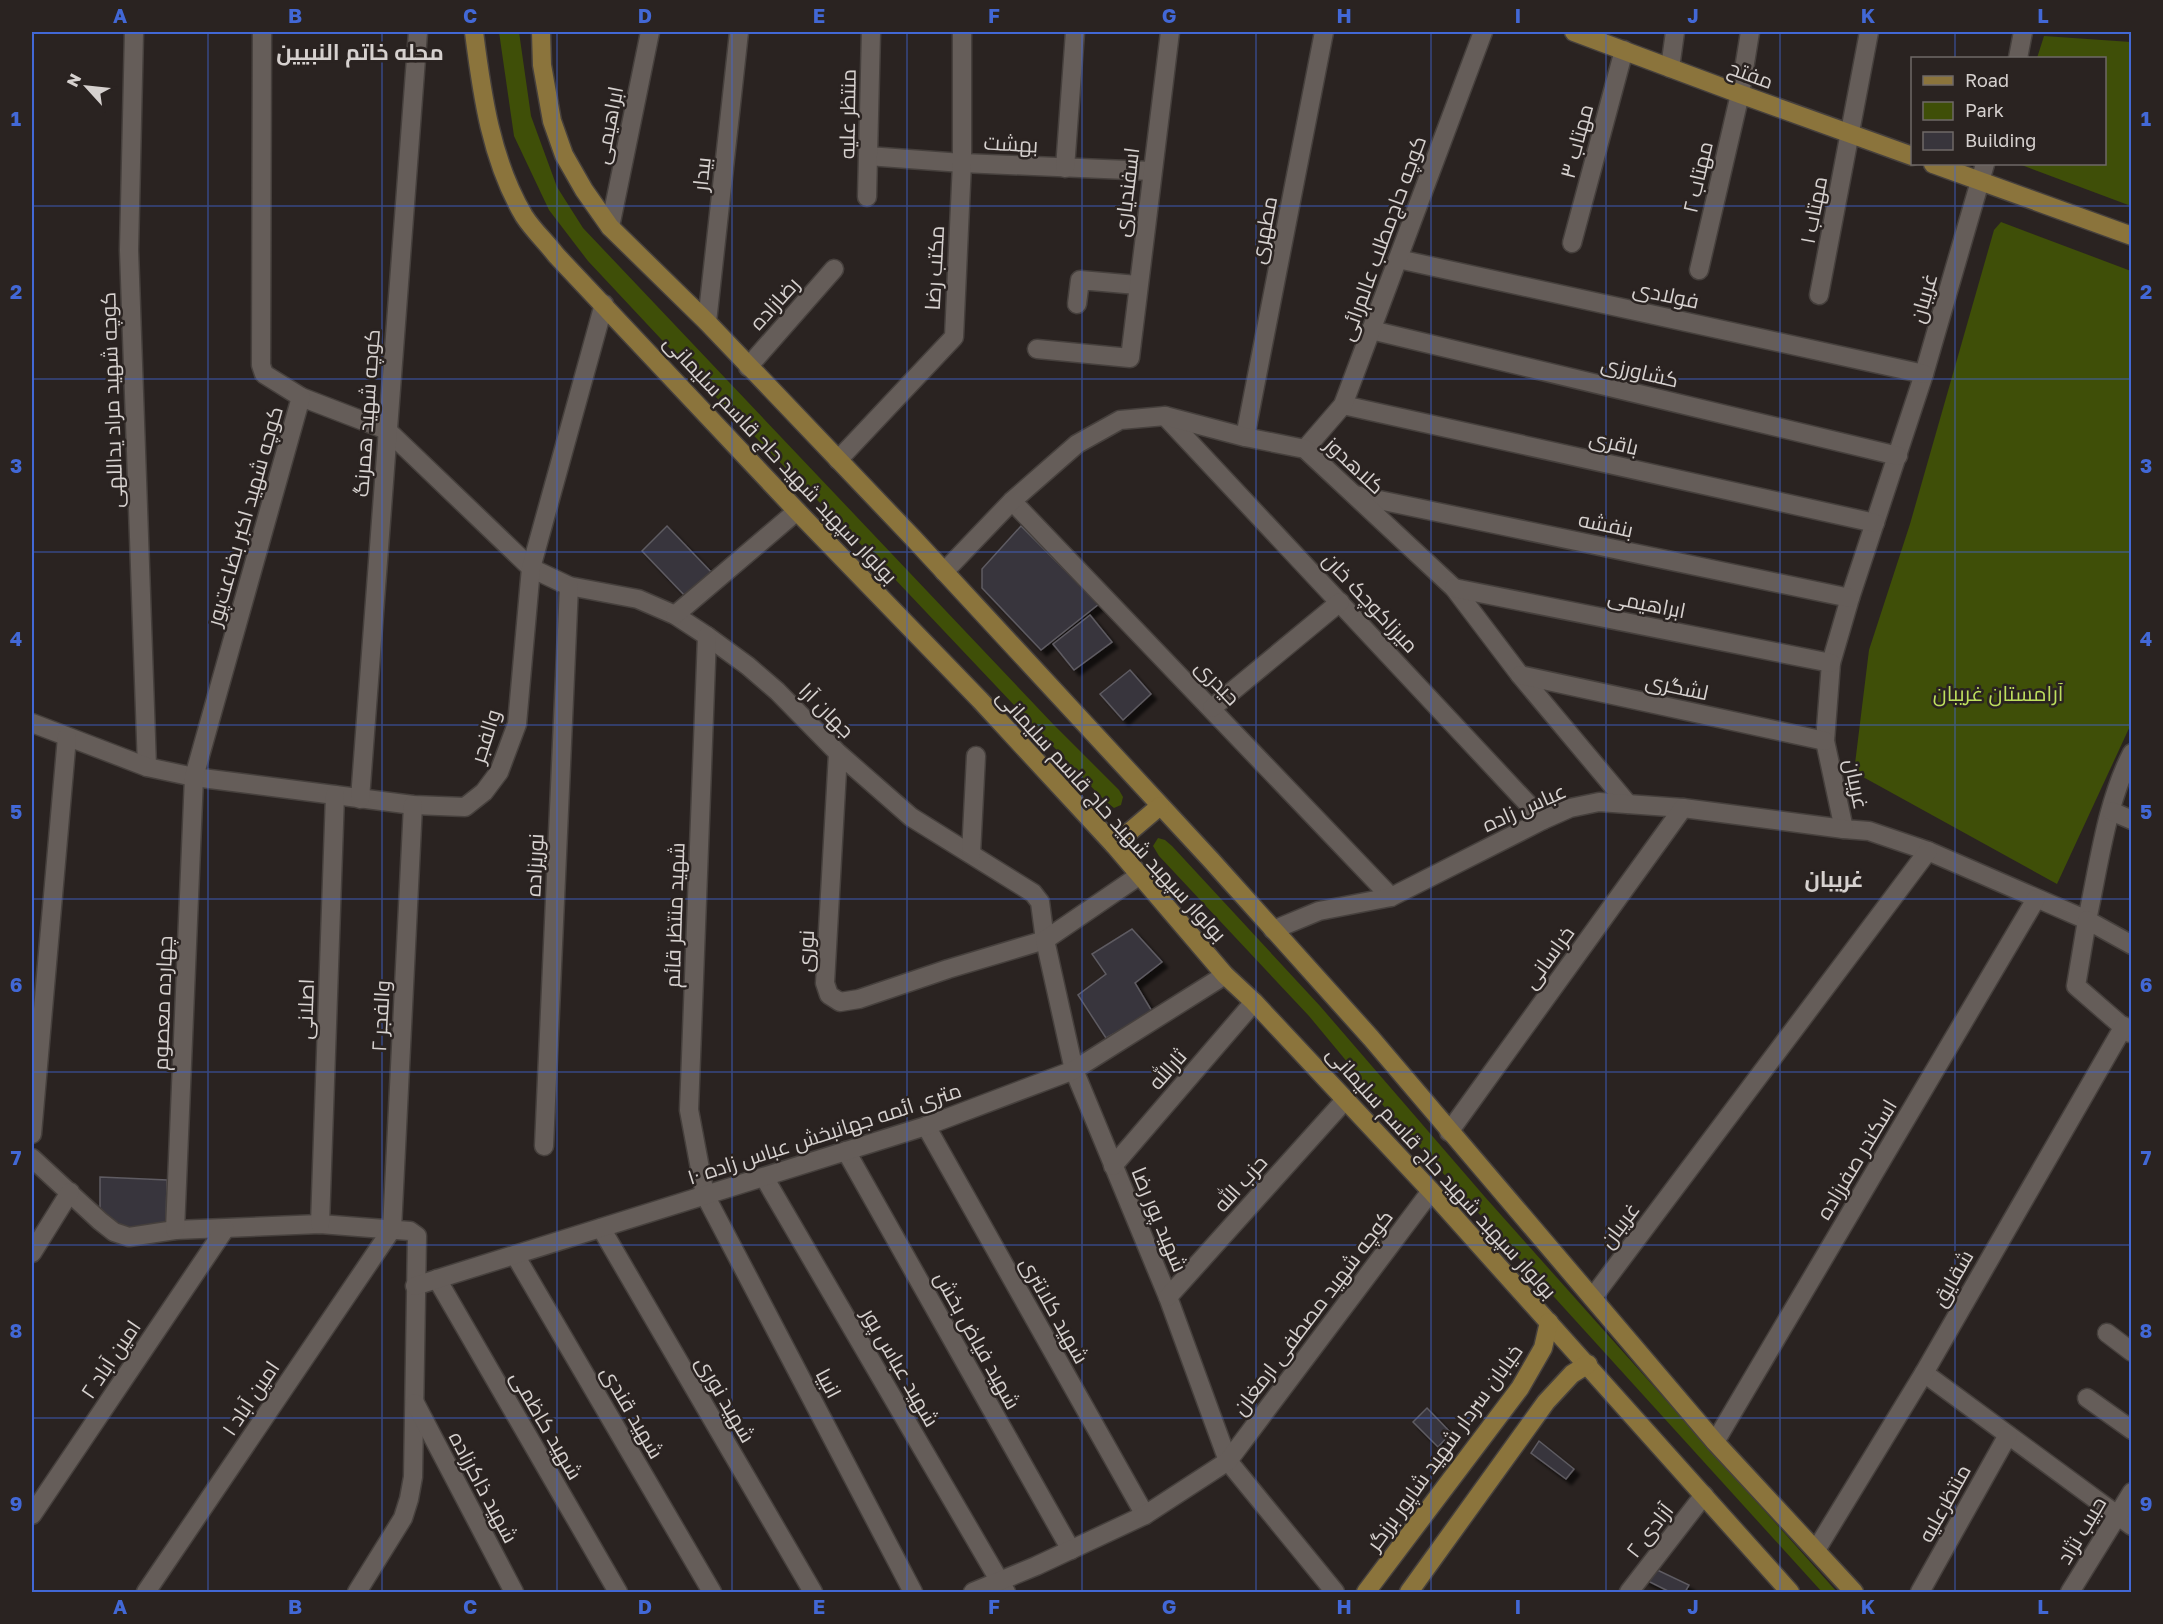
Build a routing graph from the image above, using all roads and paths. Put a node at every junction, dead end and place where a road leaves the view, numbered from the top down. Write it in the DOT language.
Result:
graph roads {
  1 [pos="134,32"];
  2 [pos="262,32"];
  3 [pos="418,32"];
  4 [pos="474,32"];
  5 [pos="541,32"];
  6 [pos="650,32"];
  7 [pos="739,32"];
  8 [pos="871,32"];
  9 [pos="962,32"];
  10 [pos="1075,32"];
  11 [pos="1170,32"];
  12 [pos="1324,32"];
  13 [pos="1483,32"];
  14 [pos="1574,32"];
  15 [pos="1675,32"];
  16 [pos="1750,32"];
  17 [pos="1869,32"];
  18 [pos="2023,32"];
  19 [pos="1624,50"];
  20 [pos="2018,57"];
  21 [pos="1670,68"];
  22 [pos="1740,94"];
  23 [pos="1851,133"];
  24 [pos="868,156"];
  25 [pos="1911,156"];
  26 [pos="962,163"];
  27 [pos="1939,165"];
  28 [pos="1065,168"];
  29 [pos="1151,171"];
  30 [pos="1982,172"];
  31 [pos="867,197"];
  32 [pos="610,227"];
  33 [pos="2132,236"];
  34 [pos="1572,243"];
  35 [pos="1398,259"];
  36 [pos="834,269"];
  37 [pos="1699,270"];
  38 [pos="1137,285"];
  39 [pos="1819,295"];
  40 [pos="604,304"];
  41 [pos="1077,304"];
  42 [pos="707,322"];
  43 [pos="1371,330"];
  44 [pos="1037,349"];
  45 [pos="748,367"];
  46 [pos="1924,374"];
  47 [pos="301,397"];
  48 [pos="1343,405"];
  49 [pos="1165,416"];
  50 [pos="387,430"];
  51 [pos="1245,437"];
  52 [pos="1305,449"];
  53 [pos="1898,456"];
  54 [pos="838,460"];
  55 [pos="1353,494"];
  56 [pos="1012,501"];
  57 [pos="797,511"];
  58 [pos="1875,523"];
  59 [pos="531,568"];
  60 [pos="944,572"];
  61 [pos="569,586"];
  62 [pos="1454,588"];
  63 [pos="1850,598"];
  64 [pos="1340,602"];
  65 [pos="675,615"];
  66 [pos="707,636"];
  67 [pos="1831,663"];
  68 [pos="1520,675"];
  69 [pos="1212,708"];
  70 [pos="32,723"];
  71 [pos="67,738"];
  72 [pos="1825,741"];
  73 [pos="838,753"];
  74 [pos="976,756"];
  75 [pos="2130,762"];
  76 [pos="147,767"];
  77 [pos="194,777"];
  78 [pos="335,795"];
  79 [pos="360,799"];
  80 [pos="1628,804"];
  81 [pos="413,806"];
  82 [pos="1160,806"];
  83 [pos="1683,808"];
  84 [pos="2111,811"];
  85 [pos="1543,820"];
  86 [pos="2132,820"];
  87 [pos="1844,829"];
  88 [pos="1114,845"];
  89 [pos="1928,851"];
  90 [pos="971,854"];
  91 [pos="1140,875"];
  92 [pos="1391,897"];
  93 [pos="2036,899"];
  94 [pos="2087,920"];
  95 [pos="1273,930"];
  96 [pos="1045,940"];
  97 [pos="2132,945"];
  98 [pos="1225,975"];
  99 [pos="1254,1002"];
  100 [pos="2128,1030"];
  101 [pos="1074,1070"];
  102 [pos="1346,1099"];
  103 [pos="926,1126"];
  104 [pos="1449,1132"];
  105 [pos="32,1134"];
  106 [pos="544,1146"];
  107 [pos="846,1151"];
  108 [pos="32,1158"];
  109 [pos="1113,1166"];
  110 [pos="764,1177"];
  111 [pos="1431,1191"];
  112 [pos="70,1192"];
  113 [pos="705,1195"];
  114 [pos="320,1224"];
  115 [pos="601,1228"];
  116 [pos="225,1229"];
  117 [pos="392,1229"];
  118 [pos="175,1230"];
  119 [pos="32,1253"];
  120 [pos="515,1255"];
  121 [pos="437,1279"];
  122 [pos="415,1286"];
  123 [pos="1168,1297"];
  124 [pos="1593,1297"];
  125 [pos="1549,1322"];
  126 [pos="2107,1333"];
  127 [pos="2132,1352"];
  128 [pos="1588,1364"];
  129 [pos="1924,1373"];
  130 [pos="1520,1388"];
  131 [pos="2088,1398"];
  132 [pos="414,1402"];
  133 [pos="1546,1402"];
  134 [pos="2132,1430"];
  135 [pos="2008,1435"];
  136 [pos="1715,1442"];
  137 [pos="1228,1461"];
  138 [pos="2132,1492"];
  139 [pos="1704,1495"];
  140 [pos="32,1515"];
  141 [pos="1145,1515"];
  142 [pos="2116,1515"];
  143 [pos="2132,1526"];
  144 [pos="1071,1550"];
  145 [pos="1816,1550"];
  146 [pos="1003,1586"];
  147 [pos="1790,1592"];
  148 [pos="146,1593"];
  149 [pos="357,1593"];
  150 [pos="514,1593"];
  151 [pos="618,1593"];
  152 [pos="712,1593"];
  153 [pos="813,1593"];
  154 [pos="913,1593"];
  155 [pos="973,1593"];
  156 [pos="1335,1593"];
  157 [pos="1366,1593"];
  158 [pos="1409,1593"];
  159 [pos="1629,1593"];
  160 [pos="1854,1593"];
  161 [pos="1920,1593"];
  162 [pos="2070,1593"];
  1 -- 76 [label="street, کوچه شهید مراد یداللهی"];
  2 -- 47 [label="street, کوچه شهید اکبر بضاعت‌پور"];
  3 -- 50 [label="street, کوچه شهید همرنگ"];
  4 -- 40 [label="main road, بولوار سپهبد شهید حاج قاسم سلیمانی"];
  5 -- 32 [label="main road, بولوار سپهبد شهید حاج قاسم سلیمانی"];
  6 -- 32 [label="street, ابراهیمی"];
  7 -- 42 [label="street, بیدار"];
  8 -- 24 [label="street, منتظر علیه"];
  9 -- 26 [label="street, مکتب رضا"];
  10 -- 28 [label="street"];
  11 -- 29 [label="street, اسفندیاری"];
  12 -- 51 [label="street, مطهری"];
  13 -- 35 [label="street, کوچه حاج‌مطلب عالم‌رائی"];
  14 -- 19 [label="main road, مفتح"];
  15 -- 21 [label="street"];
  16 -- 22 [label="street, مهتاب ۲"];
  17 -- 23 [label="street, مهتاب ۱"];
  18 -- 20 [label="street"];
  19 -- 21 [label="main road, مفتح"];
  19 -- 34 [label="street, مهتاب ۳"];
  21 -- 22 [label="main road, مفتح"];
  22 -- 23 [label="main road, مفتح"];
  22 -- 37 [label="street, مهتاب ۲"];
  23 -- 25 [label="main road, مفتح"];
  23 -- 39 [label="street, مهتاب ۱"];
  24 -- 26 [label="street, بهشت"];
  24 -- 31 [label="street, منتظر علیه"];
  26 -- 28 [label="street, بهشت"];
  26 -- 54 [label="street, مکتب رضا"];
  27 -- 30 [label="main road"];
  28 -- 29 [label="street, بهشت"];
  29 -- 38 [label="street, اسفندیاری"];
  30 -- 33 [label="main road"];
  30 -- 46 [label="street, غریبان"];
  32 -- 42 [label="main road, بولوار سپهبد شهید حاج قاسم سلیمانی"];
  35 -- 43 [label="street, کوچه حاج‌مطلب عالم‌رائی"];
  35 -- 46 [label="street, فولادی"];
  36 -- 45 [label="street, رضازاده"];
  38 -- 41 [label="street"];
  38 -- 44 [label="street, اسفندیاری"];
  40 -- 57 [label="main road, بولوار سپهبد شهید حاج قاسم سلیمانی"];
  40 -- 59 [label="street, والفجر"];
  42 -- 45 [label="main road, بولوار سپهبد شهید حاج قاسم سلیمانی"];
  43 -- 48 [label="street, کوچه حاج‌مطلب عالم‌رائی"];
  43 -- 53 [label="street, کشاورزی"];
  45 -- 54 [label="main road, بولوار سپهبد شهید حاج قاسم سلیمانی"];
  46 -- 53 [label="street, غریبان"];
  47 -- 50 [label="street"];
  47 -- 77 [label="street, کوچه شهید اکبر بضاعت‌پور"];
  48 -- 52 [label="street, کوچه حاج‌مطلب عالم‌رائی"];
  48 -- 58 [label="street, باقری"];
  49 -- 51 [label="street, کلاهدوز"];
  49 -- 56 [label="street, کلاهدوز"];
  49 -- 64 [label="street, میرزاکوچک خان"];
  50 -- 59 [label="street, جهان آرا"];
  50 -- 79 [label="street, کوچه شهید همرنگ"];
  51 -- 52 [label="street, کلاهدوز"];
  52 -- 55 [label="street, کلاهدوز"];
  53 -- 58 [label="street, غریبان"];
  54 -- 60 [label="main road, بولوار سپهبد شهید حاج قاسم سلیمانی"];
  55 -- 62 [label="street, کلاهدوز"];
  55 -- 63 [label="street, بنفشه"];
  56 -- 60 [label="street, کلاهدوز"];
  56 -- 69 [label="street, حیدری"];
  57 -- 65 [label="street"];
  57 -- 88 [label="main road, بولوار سپهبد شهید حاج قاسم سلیمانی"];
  58 -- 63 [label="street, غریبان"];
  59 -- 61 [label="street, جهان آرا"];
  59 -- 81 [label="street, والفجر"];
  60 -- 82 [label="main road, بولوار سپهبد شهید حاج قاسم سلیمانی"];
  61 -- 65 [label="street, جهان آرا"];
  61 -- 106 [label="street, نوریزاده"];
  62 -- 67 [label="street, ابراهیمی"];
  62 -- 68 [label="street, کلاهدوز"];
  63 -- 67 [label="street, غریبان"];
  64 -- 69 [label="street"];
  64 -- 85 [label="street, میرزاکوچک خان"];
  65 -- 66 [label="street, جهان آرا"];
  66 -- 73 [label="street, جهان آرا"];
  66 -- 113 [label="street, شهید منتظر قائم"];
  67 -- 72 [label="street, غریبان"];
  68 -- 72 [label="street, لشگری"];
  68 -- 80 [label="street, کلاهدوز"];
  69 -- 92 [label="street, حیدری"];
  70 -- 71 [label="street, والفجر"];
  71 -- 76 [label="street, والفجر"];
  71 -- 105 [label="street"];
  72 -- 87 [label="street, غریبان"];
  73 -- 90 [label="street, جهان آرا"];
  73 -- 96 [label="street, نوری"];
  74 -- 90 [label="street"];
  75 -- 84 [label="street"];
  76 -- 77 [label="street, والفجر"];
  77 -- 78 [label="street, والفجر"];
  77 -- 118 [label="street, چهارده معصوم"];
  78 -- 79 [label="street, والفجر"];
  78 -- 114 [label="street, اصلانی"];
  79 -- 81 [label="street, والفجر"];
  80 -- 83 [label="street, عباس زاده"];
  80 -- 85 [label="street, عباس زاده"];
  81 -- 117 [label="street, والفجر ۲"];
  82 -- 88 [label="main road"];
  82 -- 95 [label="main road, بولوار سپهبد شهید حاج قاسم سلیمانی"];
  83 -- 87 [label="street, عباس زاده"];
  83 -- 104 [label="street, خراسانی"];
  84 -- 86 [label="street"];
  84 -- 94 [label="street"];
  85 -- 92 [label="street, عباس زاده"];
  87 -- 89 [label="street, غریبان"];
  88 -- 91 [label="main road, بولوار سپهبد شهید حاج قاسم سلیمانی"];
  89 -- 93 [label="street"];
  89 -- 124 [label="street, غریبان"];
  90 -- 96 [label="street, جهان آرا"];
  91 -- 96 [label="street"];
  91 -- 98 [label="main road, بولوار سپهبد شهید حاج قاسم سلیمانی"];
  92 -- 95 [label="street, عباس زاده"];
  93 -- 94 [label="street"];
  93 -- 136 [label="street, اسکندر صفرزاده"];
  94 -- 97 [label="street"];
  94 -- 100 [label="street"];
  95 -- 104 [label="main road, بولوار سپهبد شهید حاج قاسم سلیمانی"];
  96 -- 101 [label="street, شهید پور رضا"];
  98 -- 99 [label="main road, بولوار سپهبد شهید حاج قاسم سلیمانی"];
  98 -- 101 [label="street, ۱۰ متری ائمه جهانبخش عباس زاده"];
  99 -- 102 [label="main road, بولوار سپهبد شهید حاج قاسم سلیمانی"];
  99 -- 109 [label="street, ثارالله"];
  100 -- 129 [label="street, شقایق"];
  101 -- 103 [label="street, ۱۰ متری ائمه جهانبخش عباس زاده"];
  101 -- 109 [label="street, شهید پور رضا"];
  102 -- 111 [label="main road, بولوار سپهبد شهید حاج قاسم سلیمانی"];
  102 -- 123 [label="street, حزب الله"];
  103 -- 107 [label="street, ۱۰ متری ائمه جهانبخش عباس زاده"];
  103 -- 141 [label="street, شهید کلانتری"];
  104 -- 124 [label="main road, بولوار سپهبد شهید حاج قاسم سلیمانی"];
  107 -- 110 [label="street, ۱۰ متری ائمه جهانبخش عباس زاده"];
  107 -- 144 [label="street, شهید فیاض بخش"];
  108 -- 112 [label="street"];
  109 -- 123 [label="street, شهید پور رضا"];
  110 -- 113 [label="street, ۱۰ متری ائمه جهانبخش عباس زاده"];
  110 -- 146 [label="street, شهید عباس پور"];
  111 -- 125 [label="main road, بولوار سپهبد شهید حاج قاسم سلیمانی"];
  111 -- 137 [label="street, کوچه شهید مصطفی ارمغان"];
  112 -- 118 [label="street"];
  112 -- 119 [label="street"];
  113 -- 115 [label="street, ۱۰ متری ائمه جهانبخش عباس زاده"];
  113 -- 154 [label="street, انبیا"];
  114 -- 116 [label="street"];
  114 -- 117 [label="street"];
  115 -- 120 [label="street, ۱۰ متری ائمه جهانبخش عباس زاده"];
  115 -- 153 [label="street, شهید نوری"];
  116 -- 118 [label="street"];
  116 -- 140 [label="street, ۲ امین آباد"];
  117 -- 122 [label="street"];
  117 -- 148 [label="street, ۱ امین آباد"];
  120 -- 121 [label="street, ۱۰ متری ائمه جهانبخش عباس زاده"];
  120 -- 152 [label="street, شهید قندی"];
  121 -- 122 [label="street, ۱۰ متری ائمه جهانبخش عباس زاده"];
  121 -- 151 [label="street, شهید کاظمی"];
  122 -- 132 [label="street"];
  123 -- 137 [label="street, شهید پور رضا"];
  124 -- 136 [label="main road, بولوار سپهبد شهید حاج قاسم سلیمانی"];
  125 -- 128 [label="main road, بولوار سپهبد شهید حاج قاسم سلیمانی"];
  125 -- 130 [label="main road, خیابان سردار شهید شاپور برزگر"];
  126 -- 127 [label="street"];
  128 -- 133 [label="main road"];
  128 -- 139 [label="main road, بولوار سپهبد شهید حاج قاسم سلیمانی"];
  129 -- 135 [label="street"];
  129 -- 145 [label="street, شقایق"];
  130 -- 133 [label="main road"];
  130 -- 157 [label="main road, خیابان سردار شهید شاپور برزگر"];
  131 -- 134 [label="street"];
  132 -- 149 [label="street"];
  132 -- 150 [label="street, شهید ذاکرزاده"];
  133 -- 158 [label="main road"];
  135 -- 142 [label="street"];
  135 -- 161 [label="street, منتظرعلیه"];
  136 -- 145 [label="main road, بولوار سپهبد شهید حاج قاسم سلیمانی"];
  137 -- 141 [label="street"];
  137 -- 156 [label="street, شهید پور رضا"];
  138 -- 142 [label="street, حبیب نژاد"];
  139 -- 147 [label="main road, بولوار سپهبد شهید حاج قاسم سلیمانی"];
  139 -- 159 [label="street, آزادی ۲"];
  141 -- 144 [label="street"];
  142 -- 143 [label="street"];
  142 -- 162 [label="street, حبیب نژاد"];
  144 -- 146 [label="street"];
  145 -- 160 [label="main road, بولوار سپهبد شهید حاج قاسم سلیمانی"];
  146 -- 155 [label="street"];
}
